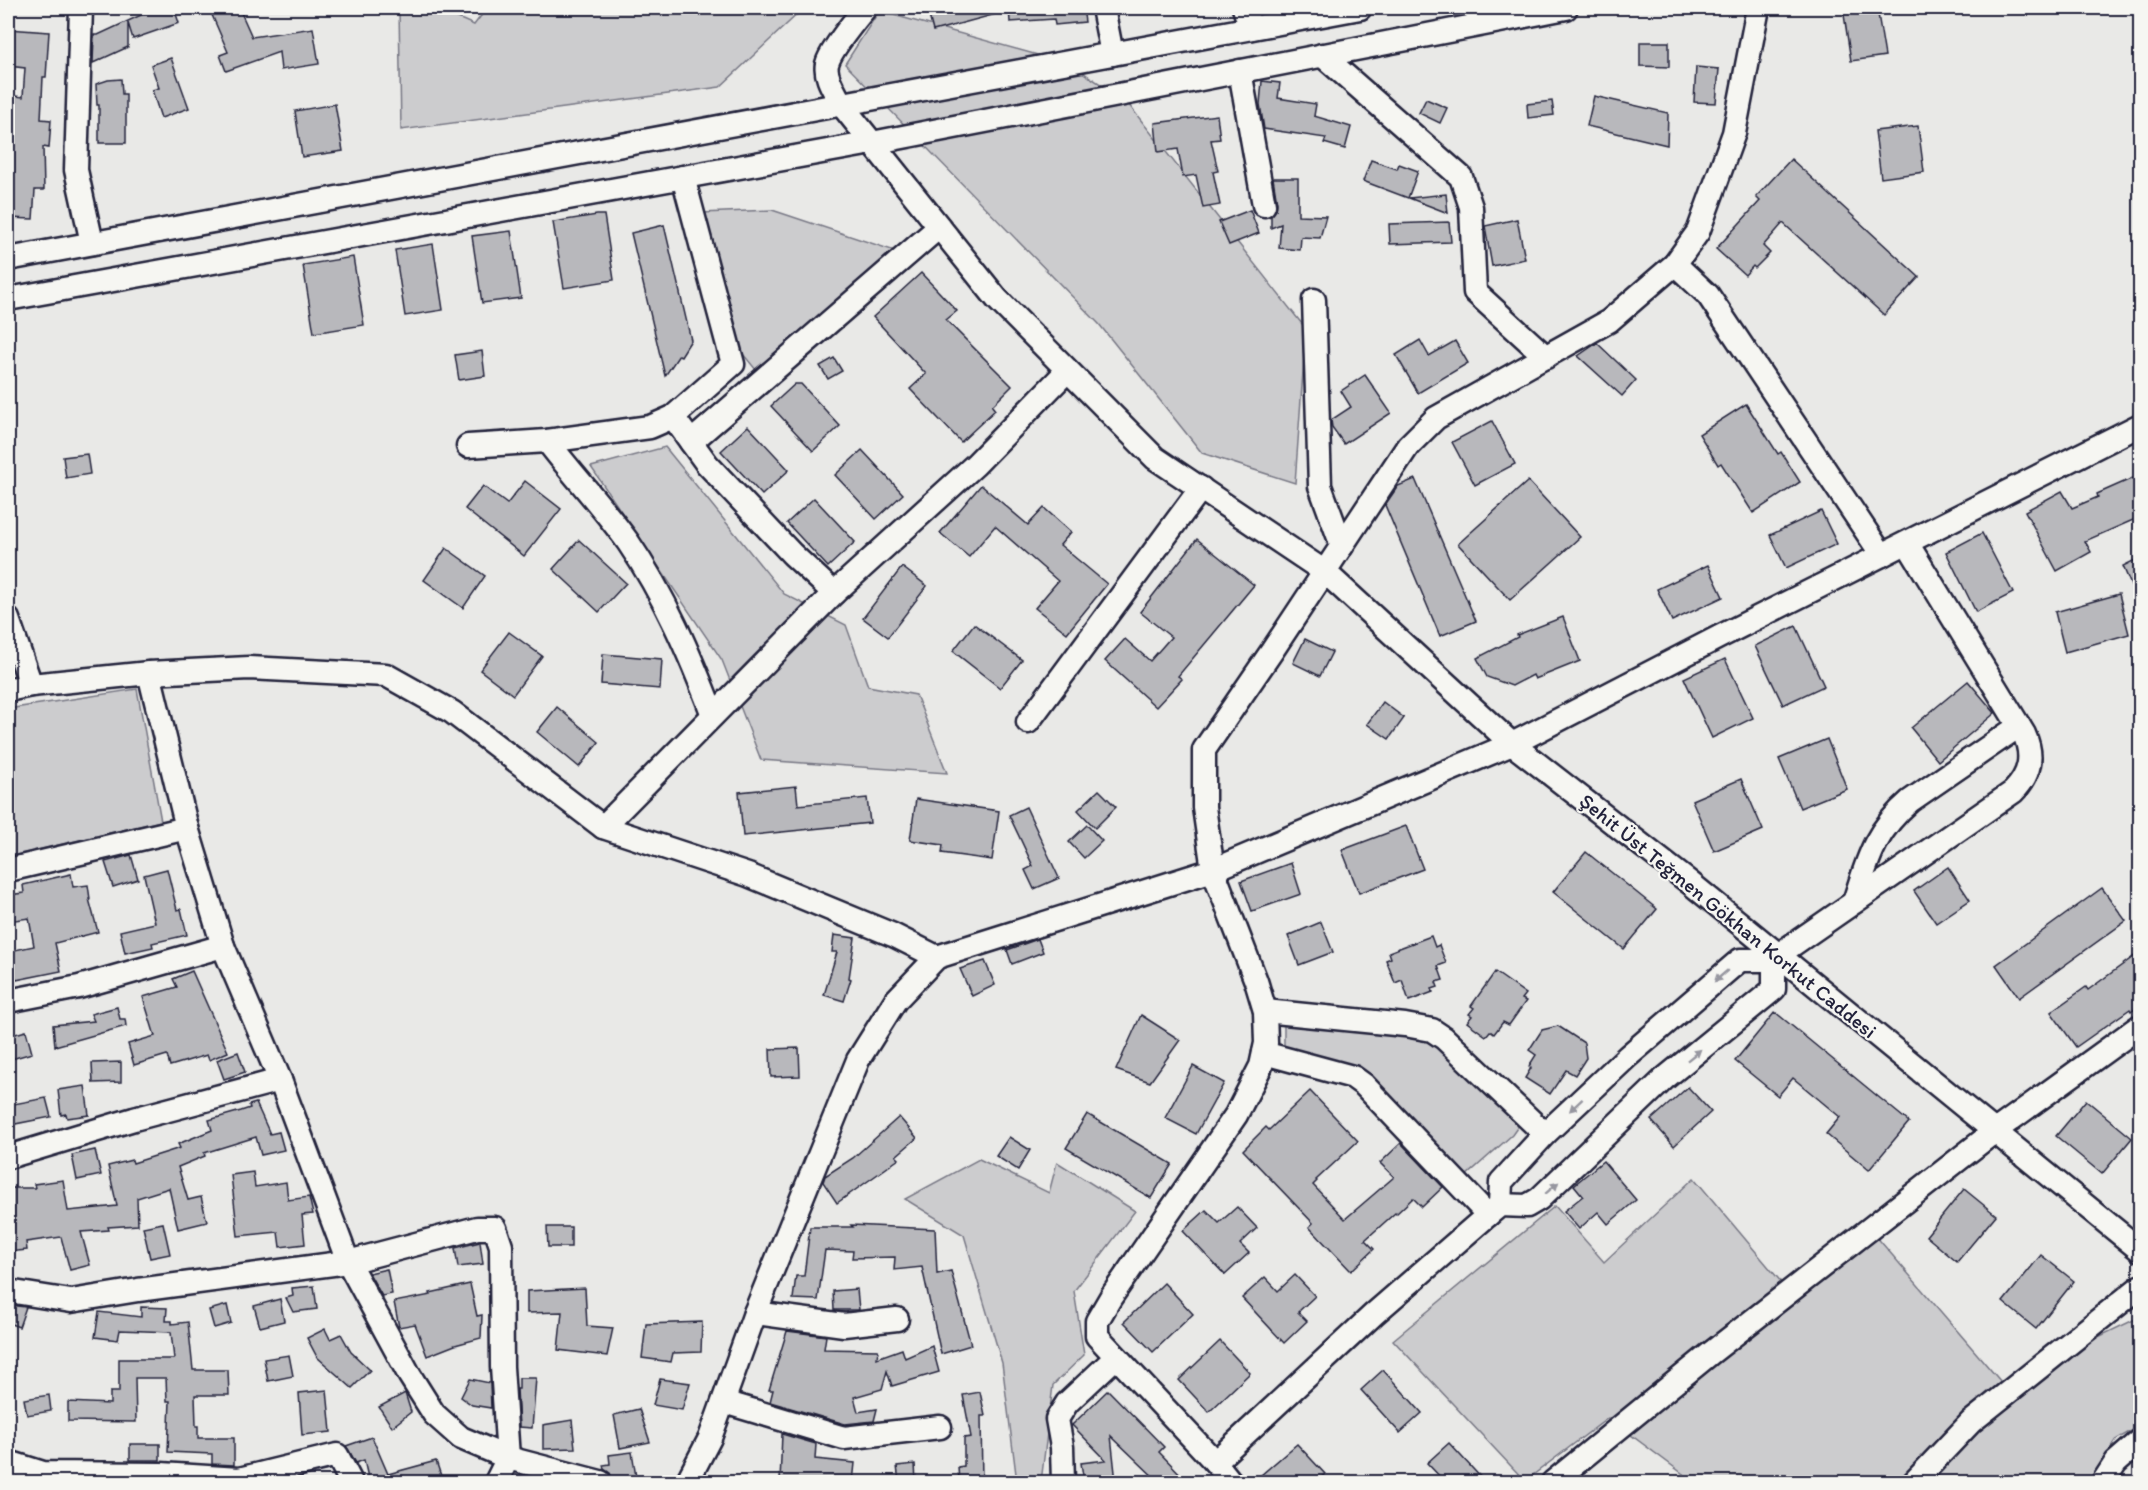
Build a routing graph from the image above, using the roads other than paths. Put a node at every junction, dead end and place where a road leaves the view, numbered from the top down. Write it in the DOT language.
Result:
graph roads {
  1 [pos="81,8"];
  2 [pos="865,8"];
  3 [pos="1103,8"];
  4 [pos="1360,8"];
  5 [pos="1566,8"];
  6 [pos="1758,8"];
  7 [pos="1247,18"];
  8 [pos="1112,54"];
  9 [pos="1322,55"];
  10 [pos="1240,71"];
  11 [pos="841,104"];
  12 [pos="872,143"];
  13 [pos="683,177"];
  14 [pos="1264,205"];
  15 [pos="939,227"];
  16 [pos="92,243"];
  17 [pos="8,259"];
  18 [pos="1675,264"];
  19 [pos="8,299"];
  20 [pos="1314,300"];
  21 [pos="1545,357"];
  22 [pos="1066,371"];
  23 [pos="673,417"];
  24 [pos="2140,425"];
  25 [pos="547,441"];
  26 [pos="691,442"];
  27 [pos="468,446"];
  28 [pos="1201,488"];
  29 [pos="1907,543"];
  30 [pos="1342,546"];
  31 [pos="1882,555"];
  32 [pos="1325,572"];
  33 [pos="834,593"];
  34 [pos="8,619"];
  35 [pos="149,673"];
  36 [pos="31,685"];
  37 [pos="8,690"];
  38 [pos="713,715"];
  39 [pos="1028,722"];
  40 [pos="2019,726"];
  41 [pos="1512,744"];
  42 [pos="603,827"];
  43 [pos="187,828"];
  44 [pos="8,870"];
  45 [pos="1213,870"];
  46 [pos="1854,902"];
  47 [pos="223,946"];
  48 [pos="937,957"];
  49 [pos="1776,957"];
  50 [pos="8,1001"];
  51 [pos="1265,1011"];
  52 [pos="2140,1026"];
  53 [pos="1264,1053"];
  54 [pos="280,1080"];
  55 [pos="1995,1131"];
  56 [pos="1545,1134"];
  57 [pos="8,1157"];
  58 [pos="1494,1210"];
  59 [pos="2140,1250"];
  60 [pos="348,1262"];
  61 [pos="2140,1287"];
  62 [pos="8,1292"];
  63 [pos="755,1313"];
  64 [pos="897,1319"];
  65 [pos="1116,1357"];
  66 [pos="724,1402"];
  67 [pos="940,1427"];
  68 [pos="2140,1441"];
  69 [pos="508,1458"];
  70 [pos="8,1462"];
  71 [pos="1215,1462"];
  72 [pos="42,1478"];
  73 [pos="351,1482"];
  74 [pos="496,1482"];
  75 [pos="600,1482"];
  76 [pos="687,1482"];
  77 [pos="1063,1482"];
  78 [pos="1231,1482"];
  79 [pos="1554,1482"];
  80 [pos="1914,1482"];
  81 [pos="2103,1482"];
  1 -- 16 [label="street"];
  2 -- 11 [label="street, Şehit Üst Teğmen Gökhan Korkut Caddesi"];
  3 -- 8 [label="street"];
  4 -- 7 [label="street"];
  5 -- 9 [label="street"];
  6 -- 18 [label="street"];
  7 -- 8 [label="street"];
  8 -- 11 [label="street"];
  9 -- 10 [label="street"];
  9 -- 21 [label="street"];
  10 -- 12 [label="street"];
  10 -- 14 [label="street"];
  11 -- 12 [label="street, Şehit Üst Teğmen Gökhan Korkut Caddesi"];
  11 -- 16 [label="street"];
  12 -- 13 [label="street"];
  12 -- 15 [label="street, Şehit Üst Teğmen Gökhan Korkut Caddesi"];
  13 -- 19 [label="street"];
  13 -- 23 [label="street"];
  15 -- 22 [label="street, Şehit Üst Teğmen Gökhan Korkut Caddesi"];
  15 -- 26 [label="street"];
  16 -- 17 [label="street"];
  18 -- 21 [label="street"];
  18 -- 31 [label="street"];
  20 -- 30 [label="street"];
  21 -- 30 [label="street"];
  22 -- 28 [label="street, Şehit Üst Teğmen Gökhan Korkut Caddesi"];
  22 -- 33 [label="street"];
  23 -- 25 [label="street"];
  23 -- 26 [label="street"];
  24 -- 29 [label="street"];
  25 -- 27 [label="street"];
  25 -- 38 [label="street"];
  26 -- 33 [label="street"];
  28 -- 32 [label="street, Şehit Üst Teğmen Gökhan Korkut Caddesi"];
  28 -- 39 [label="street"];
  29 -- 31 [label="street"];
  29 -- 40 [label="street"];
  30 -- 32 [label="street"];
  31 -- 41 [label="street"];
  32 -- 41 [label="street, Şehit Üst Teğmen Gökhan Korkut Caddesi"];
  32 -- 45 [label="street"];
  33 -- 38 [label="street"];
  34 -- 36 [label="street"];
  35 -- 36 [label="street"];
  35 -- 42 [label="street"];
  35 -- 43 [label="street"];
  36 -- 37 [label="street"];
  38 -- 42 [label="street"];
  40 -- 46 [label="street"];
  40 -- 46 [label="street"];
  41 -- 45 [label="street"];
  41 -- 49 [label="street, Şehit Üst Teğmen Gökhan Korkut Caddesi"];
  42 -- 48 [label="street"];
  43 -- 44 [label="street"];
  43 -- 47 [label="street"];
  45 -- 48 [label="street"];
  45 -- 51 [label="street"];
  46 -- 49 [label="street"];
  47 -- 50 [label="street"];
  47 -- 54 [label="street"];
  48 -- 63 [label="street"];
  49 -- 55 [label="street, Şehit Üst Teğmen Gökhan Korkut Caddesi"];
  49 -- 56 [label="street, one-way"];
  58 -- 49 [label="street, one-way"];
  51 -- 53 [label="street"];
  51 -- 56 [label="street"];
  52 -- 55 [label="street"];
  53 -- 58 [label="street"];
  53 -- 65 [label="street"];
  54 -- 57 [label="street"];
  54 -- 60 [label="street"];
  55 -- 59 [label="street, Şehit Üst Teğmen Gökhan Korkut Caddesi"];
  55 -- 79 [label="street"];
  56 -- 58 [label="street"];
  58 -- 71 [label="street"];
  60 -- 62 [label="street"];
  60 -- 69 [label="street"];
  60 -- 69 [label="street"];
  61 -- 80 [label="street"];
  63 -- 64 [label="street"];
  63 -- 66 [label="street"];
  65 -- 71 [label="street"];
  65 -- 77 [label="street"];
  66 -- 67 [label="street"];
  66 -- 76 [label="street"];
  68 -- 81 [label="street"];
  69 -- 74 [label="street"];
  69 -- 75 [label="street"];
  70 -- 72 [label="street"];
  71 -- 78 [label="street"];
  72 -- 73 [label="street"];
}
